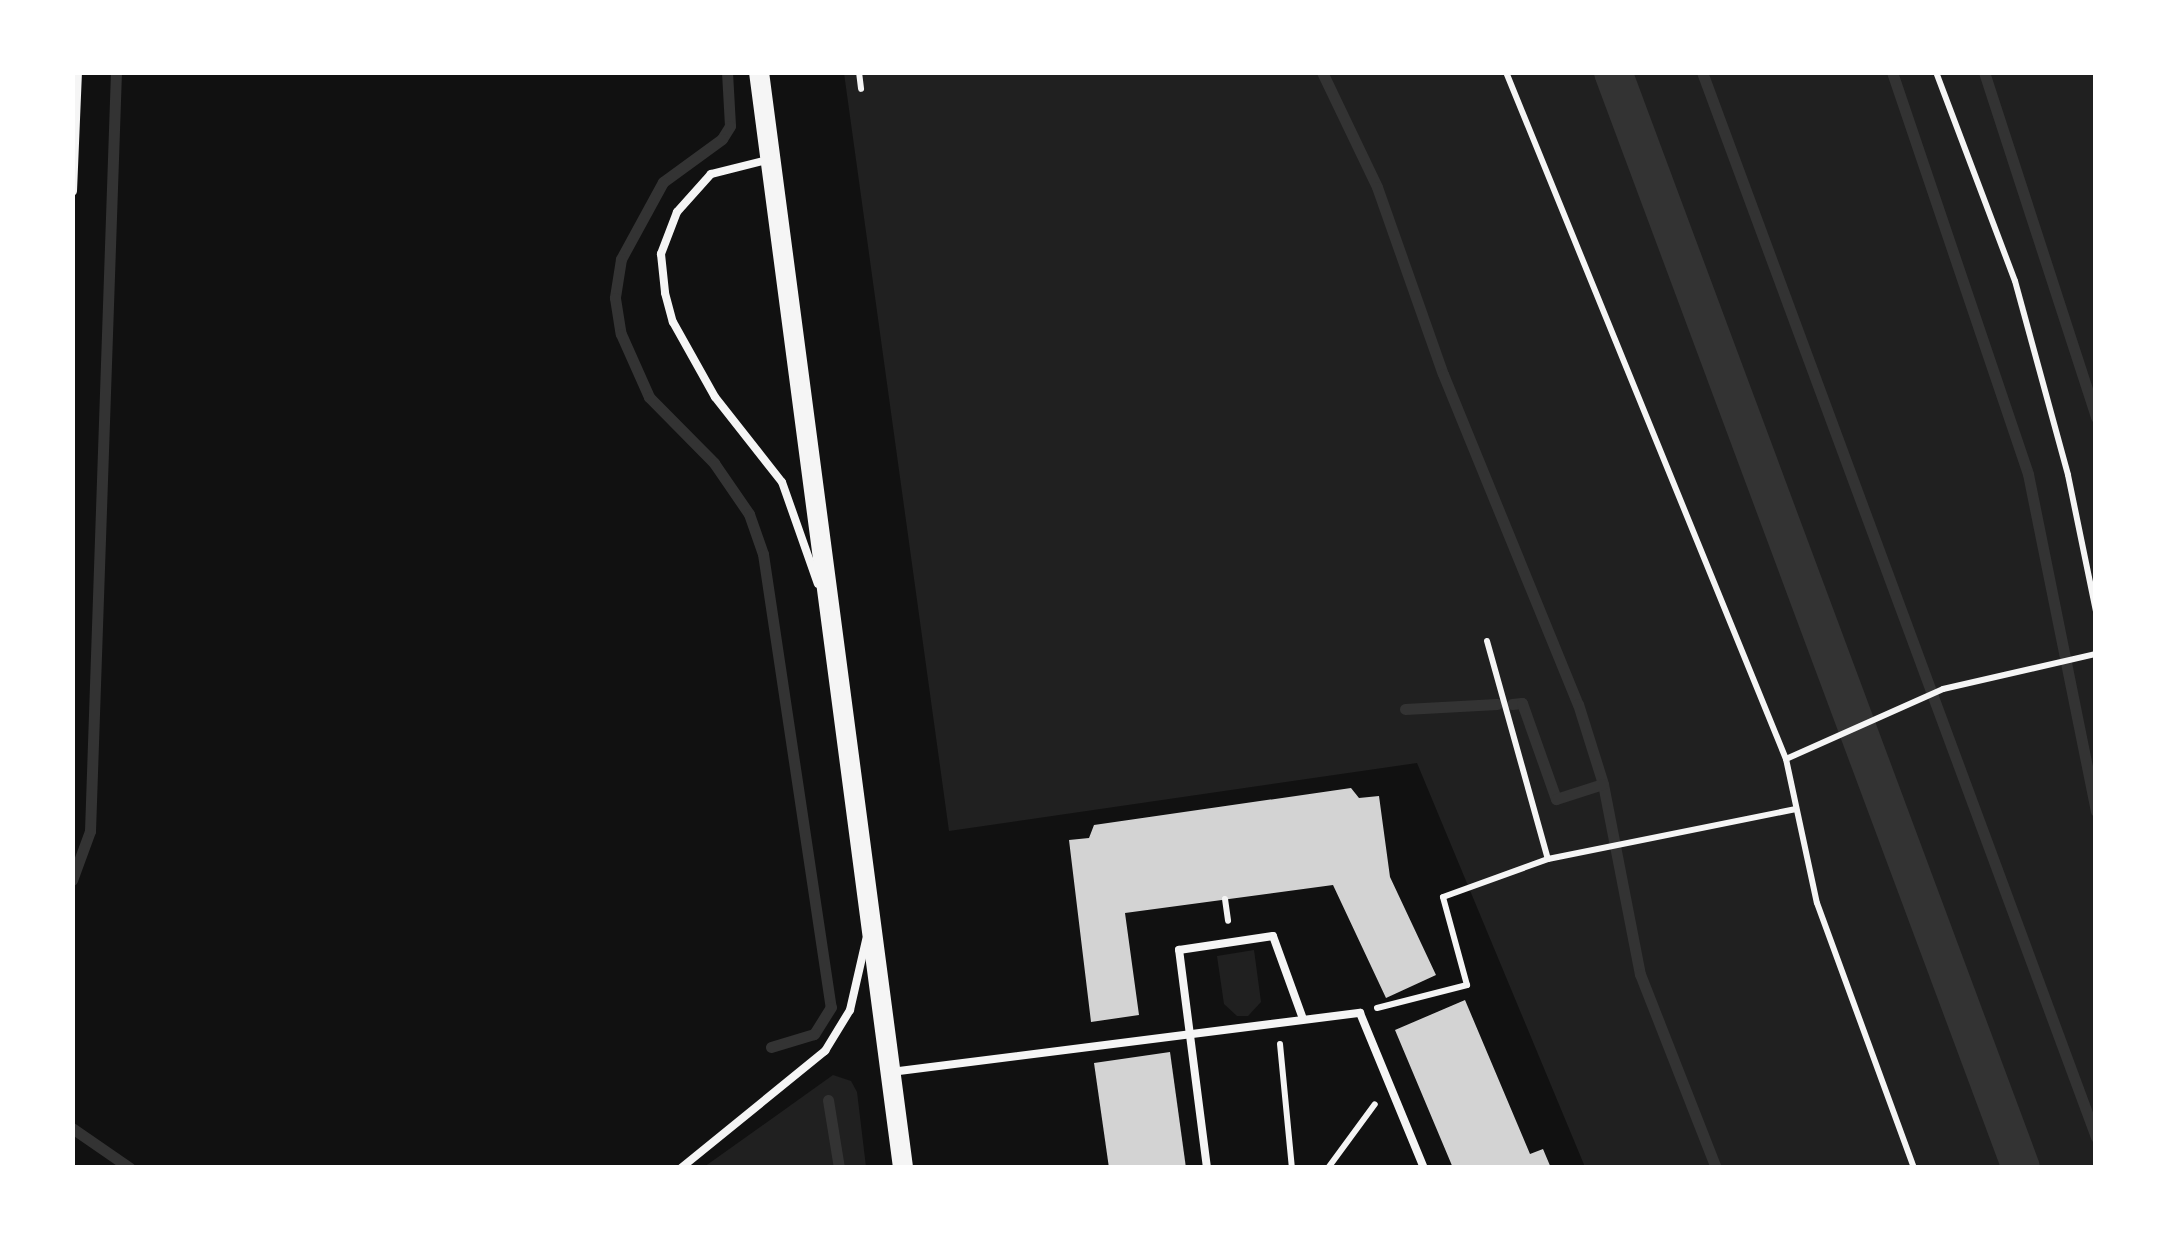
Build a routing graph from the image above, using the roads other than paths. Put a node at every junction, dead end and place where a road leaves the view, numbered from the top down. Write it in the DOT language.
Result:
graph roads {
  1 [pos="77,72"];
  2 [pos="760,72"];
  3 [pos="772,159"];
  4 [pos="72,191"];
  5 [pos="828,611"];
  6 [pos="870,916"];
  7 [pos="1303,1019"];
  8 [pos="1189,1032"];
  9 [pos="890,1072"];
  10 [pos="682,1168"];
  11 [pos="903,1168"];
  12 [pos="1206,1168"];
  13 [pos="1424,1168"];
  1 -- 4 [label="street"];
  2 -- 3 [label="main road"];
  3 -- 5 [label="main road"];
  3 -- 5 [label="lane"];
  5 -- 6 [label="main road"];
  6 -- 9 [label="main road"];
  6 -- 10 [label="lane"];
  7 -- 8 [label="lane"];
  7 -- 8 [label="lane"];
  7 -- 13 [label="lane"];
  8 -- 9 [label="lane"];
  8 -- 12 [label="lane"];
  9 -- 11 [label="main road"];
}
